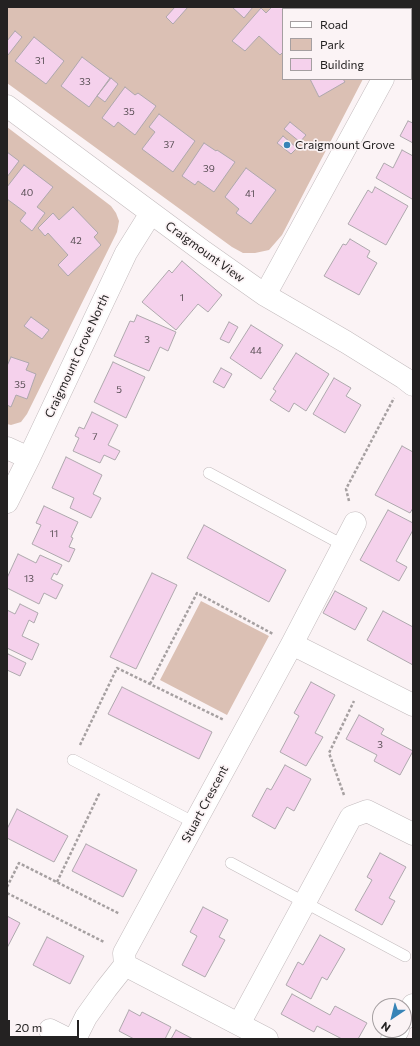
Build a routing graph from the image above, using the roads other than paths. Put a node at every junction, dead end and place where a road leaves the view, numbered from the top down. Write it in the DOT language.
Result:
graph roads {
  1 [pos="382,80"];
  2 [pos="7,106"];
  3 [pos="151,213"];
  4 [pos="265,294"];
  5 [pos="409,381"];
  6 [pos="7,448"];
  7 [pos="29,458"];
  8 [pos="209,473"];
  9 [pos="7,502"];
  10 [pos="355,523"];
  11 [pos="343,545"];
  12 [pos="292,644"];
  13 [pos="412,704"];
  14 [pos="73,760"];
  15 [pos="195,823"];
  16 [pos="413,834"];
  17 [pos="231,863"];
  18 [pos="305,902"];
  19 [pos="405,956"];
  20 [pos="125,959"];
  21 [pos="239,1024"];
  22 [pos="75,1039"];
  23 [pos="267,1039"];
  1 -- 4 [label="street"];
  2 -- 3 [label="street, Craigmount View"];
  3 -- 4 [label="street, Craigmount View"];
  3 -- 7 [label="street, Craigmount Grove North"];
  4 -- 5 [label="street, Craigmount View"];
  6 -- 7 [label="street"];
  7 -- 9 [label="street, Craigmount Grove North"];
  8 -- 11 [label="lane"];
  10 -- 11 [label="street, Stuart Crescent"];
  11 -- 12 [label="street, Stuart Crescent"];
  12 -- 13 [label="street"];
  12 -- 15 [label="street, Stuart Crescent"];
  14 -- 15 [label="lane"];
  15 -- 20 [label="street, Stuart Crescent"];
  16 -- 18 [label="street"];
  17 -- 18 [label="lane"];
  18 -- 19 [label="lane"];
  18 -- 21 [label="street"];
  20 -- 21 [label="street"];
  20 -- 22 [label="street, Stuart Crescent"];
  21 -- 23 [label="street"];
}
